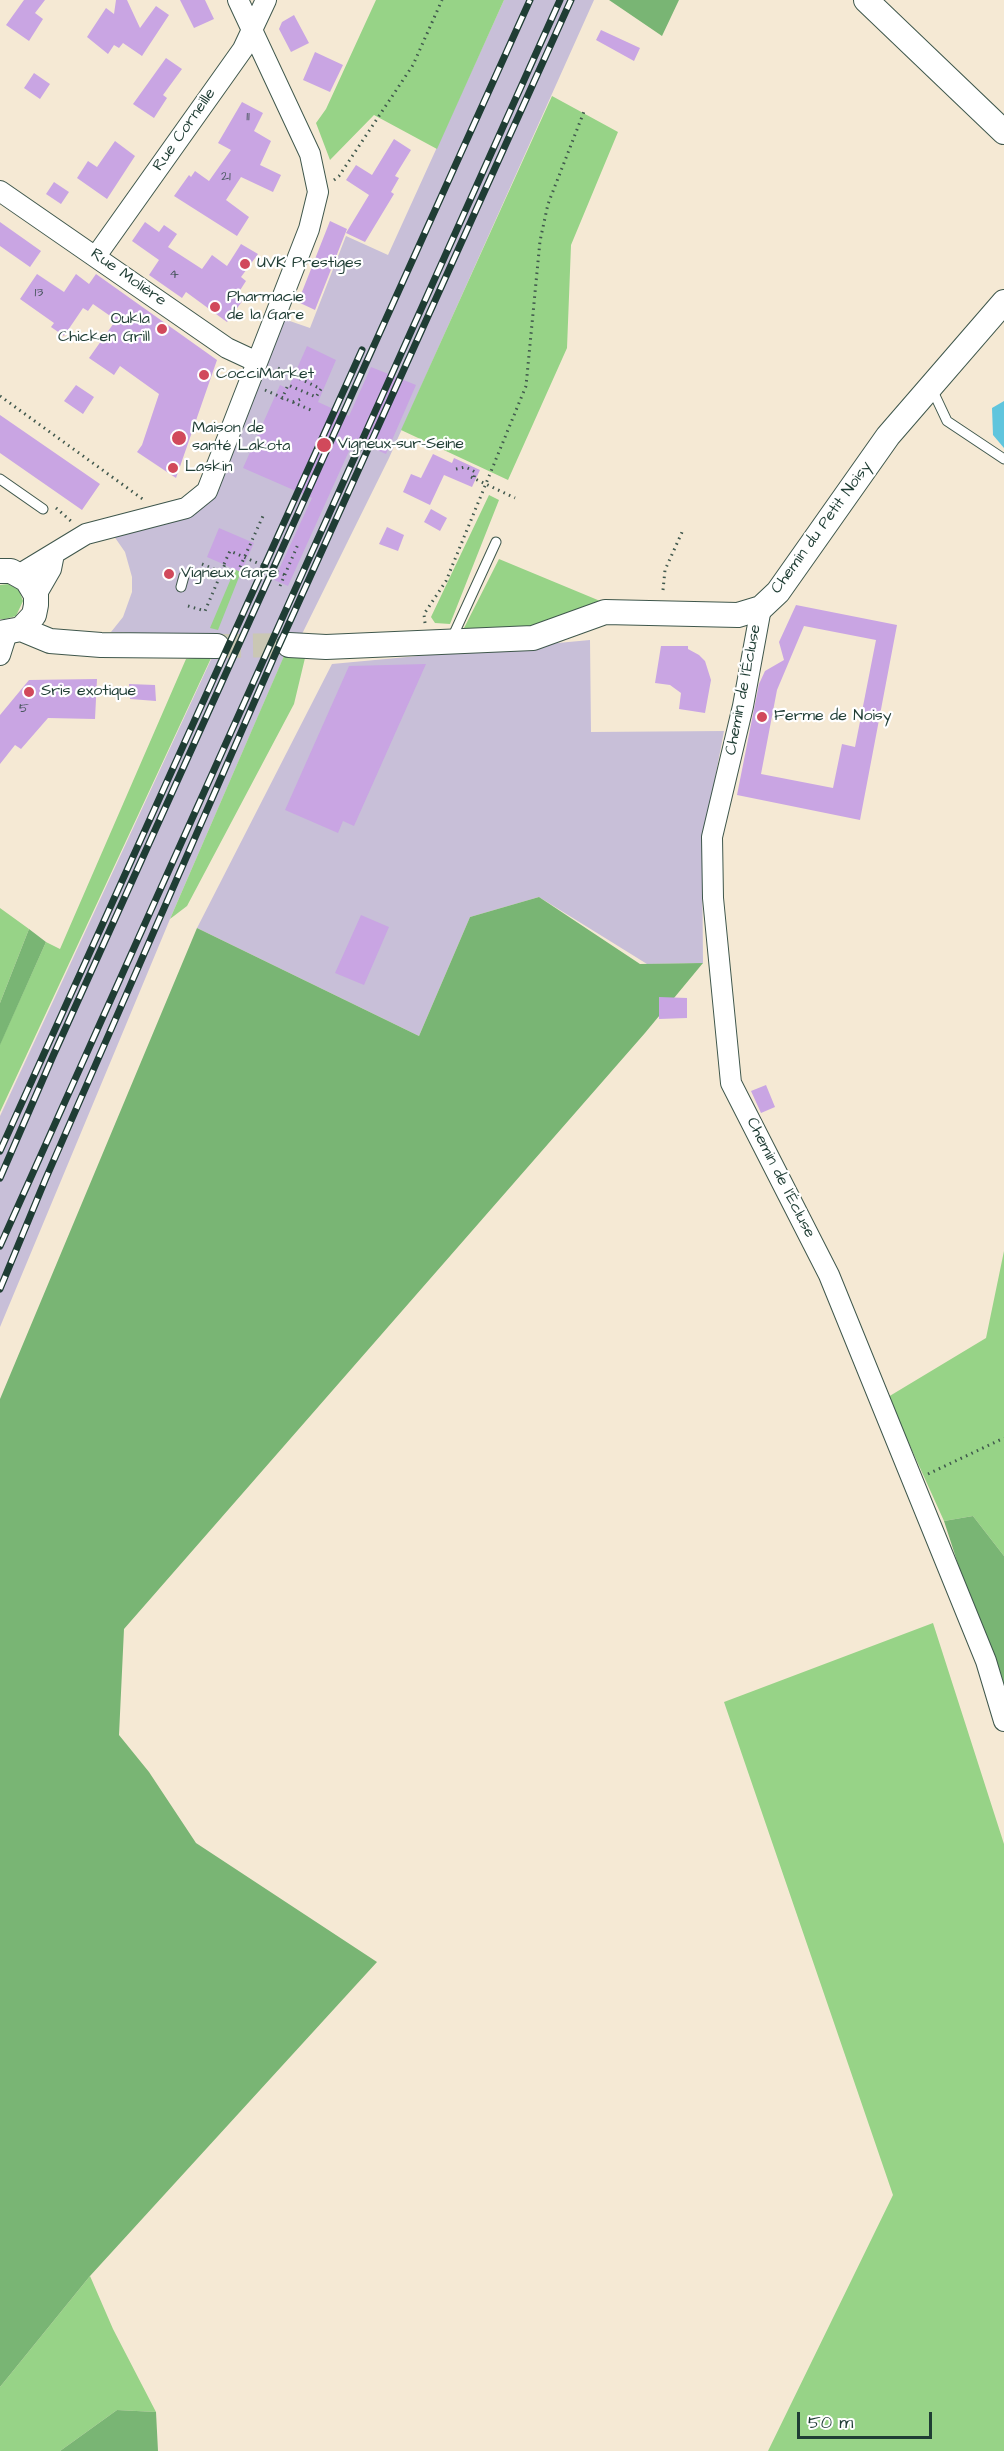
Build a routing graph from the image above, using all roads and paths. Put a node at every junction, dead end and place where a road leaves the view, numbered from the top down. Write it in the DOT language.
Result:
graph roads {
  1 [pos="238,0"];
  2 [pos="266,0"];
  3 [pos="442,0"];
  4 [pos="866,0"];
  5 [pos="252,30"];
  6 [pos="585,109"];
  7 [pos="1004,132"];
  8 [pos="0,190"];
  9 [pos="318,192"];
  10 [pos="96,255"];
  11 [pos="1004,302"];
  12 [pos="257,362"];
  13 [pos="278,368"];
  14 [pos="930,385"];
  15 [pos="273,392"];
  16 [pos="0,396"];
  17 [pos="283,397"];
  18 [pos="301,399"];
  19 [pos="293,402"];
  20 [pos="280,403"];
  21 [pos="312,411"];
  22 [pos="1004,459"];
  23 [pos="456,469"];
  24 [pos="0,479"];
  25 [pos="487,484"];
  26 [pos="515,498"];
  27 [pos="149,503"];
  28 [pos="43,509"];
  29 [pos="263,516"];
  30 [pos="73,523"];
  31 [pos="683,530"];
  32 [pos="299,542"];
  33 [pos="496,542"];
  34 [pos="54,554"];
  35 [pos="244,558"];
  36 [pos="202,564"];
  37 [pos="240,567"];
  38 [pos="5,572"];
  39 [pos="221,572"];
  40 [pos="285,575"];
  41 [pos="184,576"];
  42 [pos="280,586"];
  43 [pos="181,587"];
  44 [pos="663,590"];
  45 [pos="36,595"];
  46 [pos="188,606"];
  47 [pos="761,608"];
  48 [pos="426,634"];
  49 [pos="7,638"];
  50 [pos="450,642"];
  51 [pos="289,645"];
  52 [pos="217,646"];
  53 [pos="1004,1438"];
  54 [pos="913,1482"];
  55 [pos="1004,1721"];
  1 -- 5 [label="street"];
  2 -- 5 [label="street, Rue Corneille"];
  3 -- 9 [label="path"];
  4 -- 7 [label="street"];
  5 -- 9 [label="street"];
  5 -- 10 [label="street, Rue Corneille"];
  6 -- 25 [label="path"];
  8 -- 10 [label="street, Rue Molière"];
  9 -- 12 [label="street"];
  10 -- 12 [label="street, Rue Molière"];
  11 -- 14 [label="street, Chemin du Petit Noisy"];
  12 -- 34 [label="street"];
  13 -- 17 [label="path"];
  14 -- 22 [label="lane"];
  14 -- 47 [label="street, Chemin du Petit Noisy"];
  15 -- 17 [label="path"];
  16 -- 27 [label="path"];
  17 -- 19 [label="path"];
  17 -- 20 [label="path"];
  18 -- 19 [label="path"];
  19 -- 21 [label="path"];
  23 -- 25 [label="path"];
  24 -- 28 [label="lane"];
  25 -- 26 [label="path"];
  25 -- 48 [label="path"];
  28 -- 30 [label="path"];
  29 -- 35 [label="path"];
  31 -- 44 [label="path"];
  32 -- 40 [label="path"];
  33 -- 50 [label="lane"];
  34 -- 38 [label="street"];
  34 -- 45 [label="street"];
  35 -- 37 [label="path"];
  35 -- 39 [label="path"];
  35 -- 40 [label="path"];
  36 -- 39 [label="path"];
  38 -- 45 [label="street"];
  39 -- 46 [label="path"];
  40 -- 42 [label="path"];
  41 -- 43 [label="lane"];
  45 -- 49 [label="street"];
  47 -- 50 [label="street, Chemin du Petit Noisy"];
  47 -- 54 [label="street, Chemin de l'Écluse"];
  49 -- 52 [label="street"];
  50 -- 51 [label="street, Chemin du Petit Noisy"];
  53 -- 54 [label="path"];
  54 -- 55 [label="street, Chemin de l'Écluse"];
}
